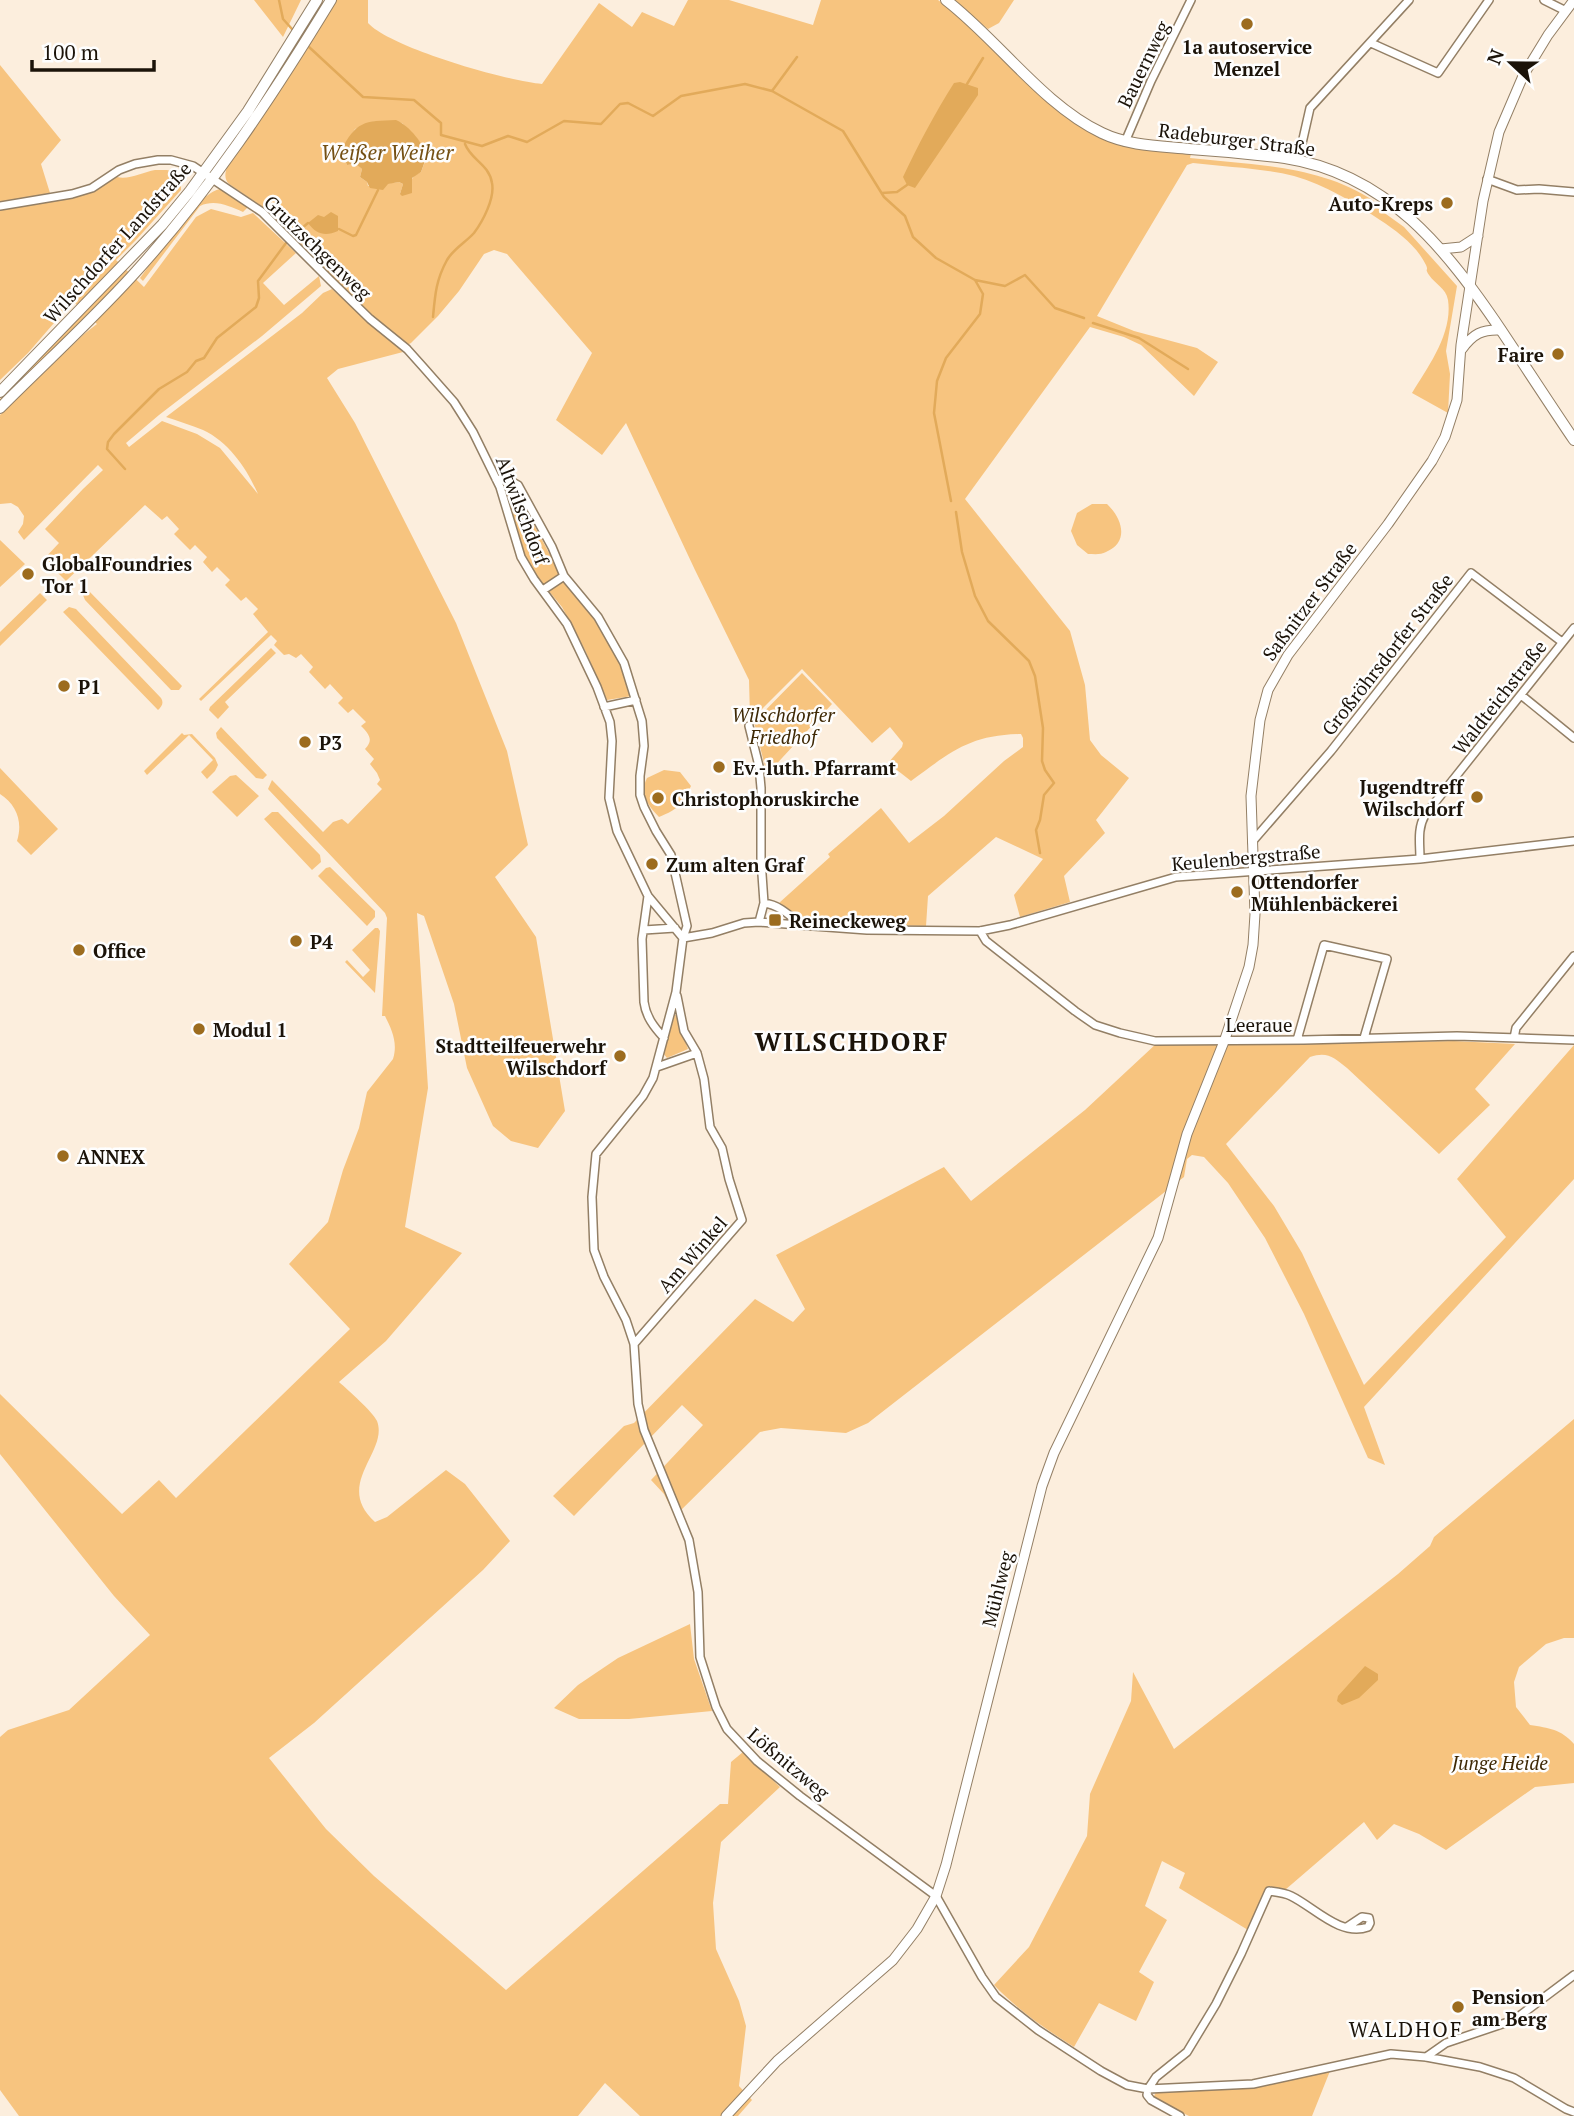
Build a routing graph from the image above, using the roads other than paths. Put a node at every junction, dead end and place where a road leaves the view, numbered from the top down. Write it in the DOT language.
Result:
graph roads {
  1 [pos="317,0"];
  2 [pos="331,0"];
  3 [pos="946,0"];
  4 [pos="1191,0"];
  5 [pos="1409,0"];
  6 [pos="1489,0"];
  7 [pos="1544,0"];
  8 [pos="1574,0"];
  9 [pos="1566,11"];
  10 [pos="1371,43"];
  11 [pos="1125,142"];
  12 [pos="1298,161"];
  13 [pos="209,176"];
  14 [pos="1487,179"];
  15 [pos="1574,192"];
  16 [pos="0,206"];
  17 [pos="1478,236"];
  18 [pos="1441,248"];
  19 [pos="1470,286"];
  20 [pos="1500,330"];
  21 [pos="401,345"];
  22 [pos="1461,350"];
  23 [pos="0,392"];
  24 [pos="0,408"];
  25 [pos="1574,440"];
  26 [pos="496,479"];
  27 [pos="564,576"];
  28 [pos="543,590"];
  29 [pos="1574,628"];
  30 [pos="1562,642"];
  31 [pos="1521,695"];
  32 [pos="636,700"];
  33 [pos="604,706"];
  34 [pos="749,726"];
  35 [pos="1574,738"];
  36 [pos="1574,841"];
  37 [pos="1252,842"];
  38 [pos="1420,859"];
  39 [pos="1253,871"];
  40 [pos="648,896"];
  41 [pos="764,903"];
  42 [pos="759,922"];
  43 [pos="801,926"];
  44 [pos="675,928"];
  45 [pos="644,930"];
  46 [pos="980,931"];
  47 [pos="683,938"];
  48 [pos="1574,956"];
  49 [pos="676,992"];
  50 [pos="664,1038"];
  51 [pos="1364,1038"];
  52 [pos="1514,1038"];
  53 [pos="1225,1039"];
  54 [pos="1297,1040"];
  55 [pos="1574,1040"];
  56 [pos="696,1054"];
  57 [pos="657,1067"];
  58 [pos="634,1344"];
  59 [pos="936,1896"];
  60 [pos="1347,1927"];
  61 [pos="1574,1975"];
  62 [pos="1426,2057"];
  63 [pos="1148,2089"];
  64 [pos="1574,2112"];
  65 [pos="726,2116"];
  66 [pos="1180,2116"];
  1 -- 13 [label="main road, Wilschdorfer Landstraße"];
  2 -- 13 [label="main road, Wilschdorfer Landstraße"];
  3 -- 11 [label="main road, Radeburger Straße"];
  4 -- 11 [label="street, Bauernweg"];
  5 -- 10 [label="street"];
  6 -- 10 [label="street"];
  7 -- 9 [label="street"];
  8 -- 9 [label="street, Saßnitzer Straße"];
  9 -- 14 [label="street, Saßnitzer Straße"];
  10 -- 12 [label="street"];
  11 -- 12 [label="main road, Radeburger Straße"];
  12 -- 18 [label="main road, Radeburger Straße"];
  13 -- 16 [label="street, Grutzschgenweg"];
  13 -- 21 [label="street, Grutzschgenweg"];
  13 -- 23 [label="main road, Wilschdorfer Landstraße"];
  13 -- 24 [label="main road, Wilschdorfer Landstraße"];
  14 -- 15 [label="street"];
  14 -- 17 [label="street, Saßnitzer Straße"];
  17 -- 18 [label="street"];
  17 -- 19 [label="street, Saßnitzer Straße"];
  18 -- 19 [label="main road, Radeburger Straße"];
  19 -- 20 [label="main road, Radeburger Straße"];
  19 -- 22 [label="street, Saßnitzer Straße"];
  20 -- 22 [label="street"];
  20 -- 25 [label="main road, Radeburger Straße"];
  21 -- 26 [label="street, Altwilschdorf"];
  22 -- 37 [label="street, Saßnitzer Straße"];
  26 -- 27 [label="street"];
  26 -- 28 [label="street, Altwilschdorf"];
  27 -- 28 [label="street"];
  27 -- 32 [label="street"];
  28 -- 33 [label="street, Altwilschdorf"];
  29 -- 30 [label="street, Waldteichstraße"];
  30 -- 31 [label="street, Waldteichstraße"];
  30 -- 37 [label="street, Großröhrsdorfer Straße"];
  31 -- 35 [label="street"];
  31 -- 38 [label="street, Waldteichstraße"];
  32 -- 33 [label="street"];
  32 -- 47 [label="street"];
  33 -- 40 [label="street, Altwilschdorf"];
  34 -- 41 [label="street"];
  36 -- 38 [label="street, Keulenbergstraße"];
  37 -- 39 [label="street, Saßnitzer Straße"];
  38 -- 39 [label="street, Keulenbergstraße"];
  39 -- 46 [label="street, Keulenbergstraße"];
  39 -- 53 [label="street, Saßnitzer Straße"];
  40 -- 44 [label="street, Altwilschdorf"];
  40 -- 45 [label="street"];
  41 -- 42 [label="street"];
  41 -- 43 [label="street"];
  42 -- 43 [label="street, Keulenbergstraße"];
  42 -- 47 [label="street, Keulenbergstraße"];
  43 -- 46 [label="street, Keulenbergstraße"];
  44 -- 45 [label="street"];
  44 -- 47 [label="street, Altwilschdorf"];
  45 -- 50 [label="street"];
  46 -- 53 [label="street, Leeraue"];
  47 -- 49 [label="street"];
  48 -- 52 [label="street"];
  49 -- 50 [label="street"];
  49 -- 56 [label="street, Am Winkel"];
  50 -- 57 [label="street"];
  51 -- 52 [label="street, Leeraue"];
  51 -- 54 [label="street, Leeraue"];
  51 -- 54 [label="street"];
  52 -- 55 [label="street, Leeraue"];
  53 -- 54 [label="street, Leeraue"];
  53 -- 59 [label="street, Mühlweg"];
  56 -- 57 [label="street"];
  56 -- 58 [label="street, Am Winkel"];
  57 -- 58 [label="street, Lößnitzweg"];
  58 -- 59 [label="street, Lößnitzweg"];
  59 -- 63 [label="street, Lößnitzweg"];
  59 -- 65 [label="street, Mühlweg"];
  60 -- 63 [label="street"];
  61 -- 62 [label="street"];
  62 -- 63 [label="street"];
  62 -- 64 [label="street"];
  63 -- 66 [label="street, Lößnitzweg"];
}
